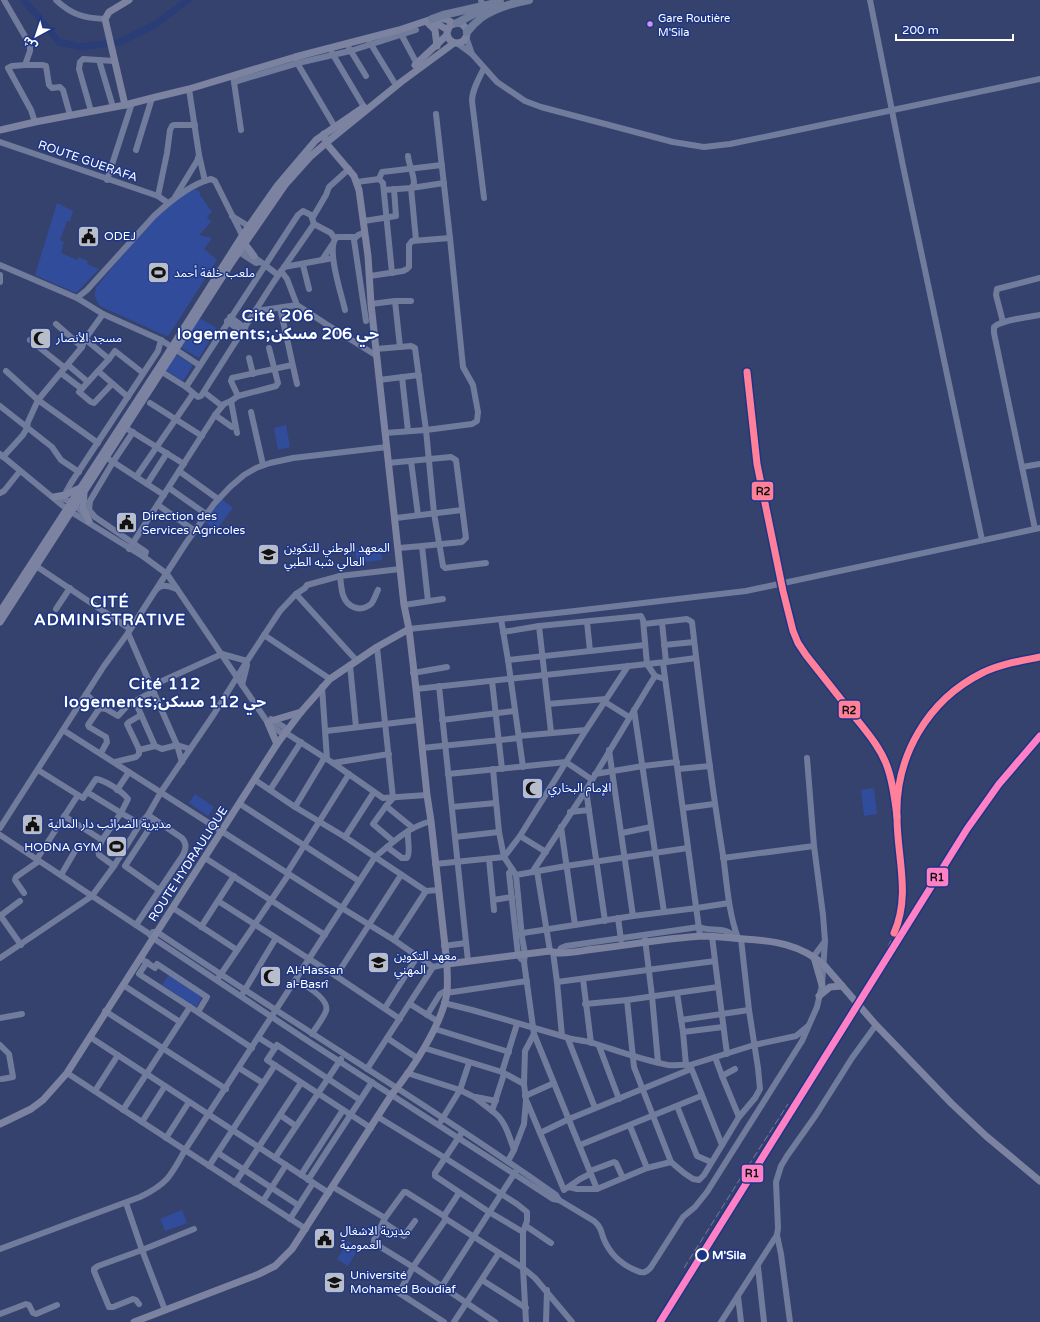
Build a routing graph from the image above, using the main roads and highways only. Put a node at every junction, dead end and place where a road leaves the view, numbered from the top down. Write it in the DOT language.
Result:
graph roads {
  1 [pos="129,0"];
  2 [pos="529,0"];
  3 [pos="504,1"];
  4 [pos="481,3"];
  5 [pos="428,21"];
  6 [pos="455,23"];
  7 [pos="447,33"];
  8 [pos="467,34"];
  9 [pos="455,43"];
  10 [pos="437,46"];
  11 [pos="128,104"];
  12 [pos="0,130"];
  13 [pos="324,134"];
  14 [pos="326,143"];
  15 [pos="243,245"];
  16 [pos="254,256"];
  17 [pos="174,348"];
  18 [pos="82,490"];
  19 [pos="52,496"];
  20 [pos="71,507"];
  21 [pos="90,523"];
  22 [pos="22,584"];
  23 [pos="0,612"];
  24 [pos="0,622"];
  25 [pos="408,629"];
  26 [pos="301,712"];
  27 [pos="277,744"];
  28 [pos="814,956"];
  29 [pos="447,964"];
  30 [pos="822,985"];
  31 [pos="842,986"];
  32 [pos="819,996"];
  33 [pos="0,1124"];
  34 [pos="1040,1181"];
  35 [pos="134,1322"];
  1 -- 11 [label="main road"];
  2 -- 8 [label="highway"];
  3 -- 4 [label="highway"];
  3 -- 6 [label="highway"];
  4 -- 5 [label="highway"];
  5 -- 6 [label="main road"];
  5 -- 7 [label="main road"];
  5 -- 10 [label="main road"];
  5 -- 11 [label="main road"];
  6 -- 7 [label="main road"];
  6 -- 8 [label="main road"];
  7 -- 9 [label="main road"];
  7 -- 10 [label="main road"];
  8 -- 9 [label="main road"];
  9 -- 14 [label="main road"];
  10 -- 13 [label="main road"];
  11 -- 12 [label="main road"];
  13 -- 14 [label="main road"];
  13 -- 15 [label="main road"];
  14 -- 15 [label="main road"];
  14 -- 25 [label="main road"];
  15 -- 16 [label="main road"];
  15 -- 17 [label="main road"];
  15 -- 17 [label="main road"];
  17 -- 18 [label="main road"];
  17 -- 18 [label="main road"];
  18 -- 19 [label="main road"];
  18 -- 20 [label="main road"];
  18 -- 21 [label="main road"];
  20 -- 22 [label="main road"];
  20 -- 22 [label="main road"];
  22 -- 23 [label="main road"];
  22 -- 24 [label="main road"];
  25 -- 26 [label="main road, ROUTE HYDRAULIQUE"];
  25 -- 29 [label="main road"];
  26 -- 27 [label="main road, ROUTE HYDRAULIQUE"];
  26 -- 27 [label="main road"];
  27 -- 33 [label="main road, ROUTE HYDRAULIQUE"];
  28 -- 29 [label="main road"];
  28 -- 30 [label="main road"];
  28 -- 31 [label="main road"];
  29 -- 35 [label="main road"];
  31 -- 32 [label="main road"];
  31 -- 34 [label="main road"];
}
